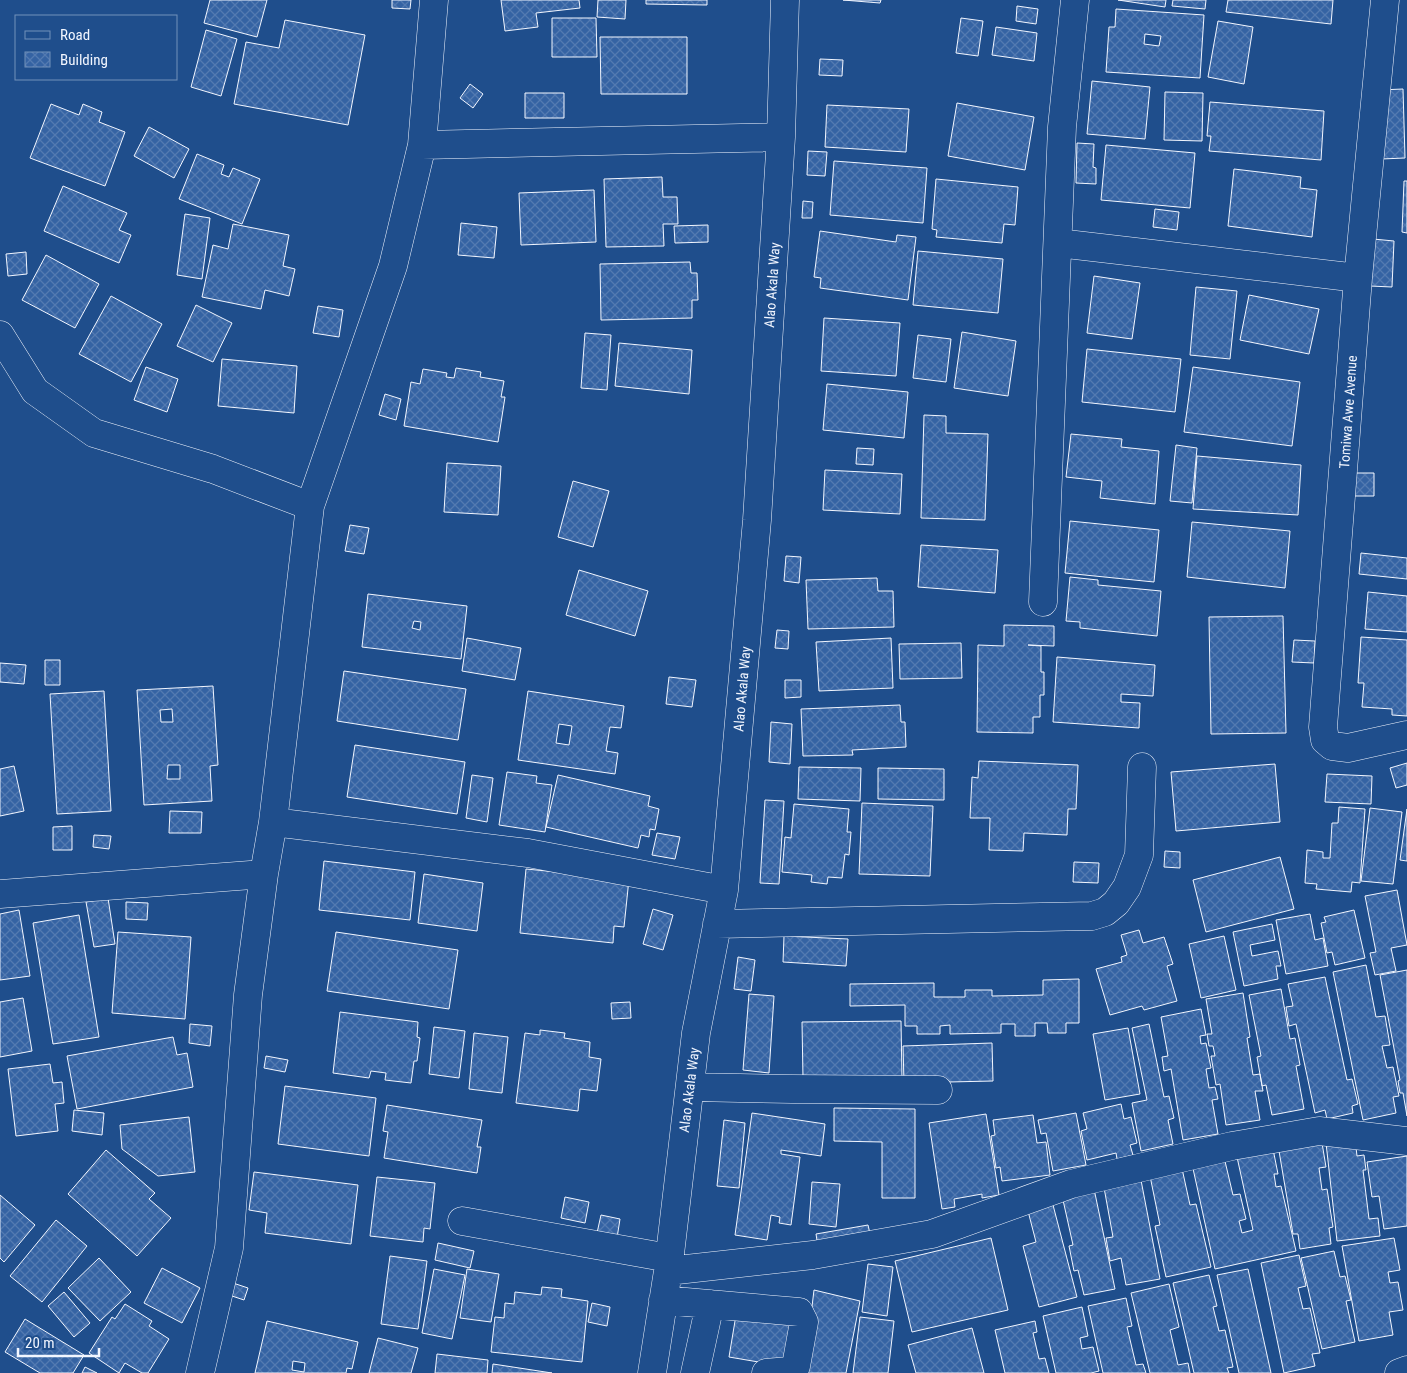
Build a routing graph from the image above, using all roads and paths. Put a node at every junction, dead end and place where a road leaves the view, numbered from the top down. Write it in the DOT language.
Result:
graph roads {
  1 [pos="434,0"];
  2 [pos="785,0"];
  3 [pos="1074,0"];
  4 [pos="1385,0"];
  5 [pos="781,137"];
  6 [pos="422,145"];
  7 [pos="1058,243"];
  8 [pos="1358,278"];
  9 [pos="0,335"];
  10 [pos="310,506"];
  11 [pos="1043,602"];
  12 [pos="1407,735"];
  13 [pos="1142,767"];
  14 [pos="273,822"];
  15 [pos="264,874"];
  16 [pos="724,890"];
  17 [pos="0,894"];
  18 [pos="717,924"];
  19 [pos="690,1087"];
  20 [pos="938,1090"];
  21 [pos="1407,1141"];
  22 [pos="462,1221"];
  23 [pos="669,1264"];
  24 [pos="663,1300"];
  25 [pos="710,1304"];
  26 [pos="1407,1370"];
  27 [pos="200,1373"];
  28 [pos="652,1373"];
  29 [pos="695,1373"];
  30 [pos="766,1373"];
  31 [pos="1399,1373"];
  1 -- 6 [label="street"];
  2 -- 5 [label="street, Alao Akala Way"];
  3 -- 7 [label="street"];
  4 -- 8 [label="street, Tomiwa Awe Avenue"];
  5 -- 6 [label="street"];
  5 -- 16 [label="street, Alao Akala Way"];
  6 -- 10 [label="street"];
  7 -- 8 [label="street"];
  7 -- 11 [label="street"];
  8 -- 12 [label="street, Tomiwa Awe Avenue"];
  9 -- 10 [label="street"];
  10 -- 14 [label="street"];
  13 -- 18 [label="street"];
  14 -- 15 [label="street"];
  14 -- 16 [label="street"];
  15 -- 17 [label="street"];
  15 -- 27 [label="street"];
  16 -- 18 [label="street, Alao Akala Way"];
  18 -- 19 [label="street, Alao Akala Way"];
  19 -- 20 [label="street"];
  19 -- 23 [label="street, Alao Akala Way"];
  21 -- 23 [label="street"];
  22 -- 23 [label="street"];
  23 -- 24 [label="street, Alao Akala Way"];
  24 -- 25 [label="street"];
  24 -- 28 [label="street, Alao Akala Way"];
  25 -- 29 [label="street"];
  25 -- 30 [label="street"];
  26 -- 31 [label="street"];
}
